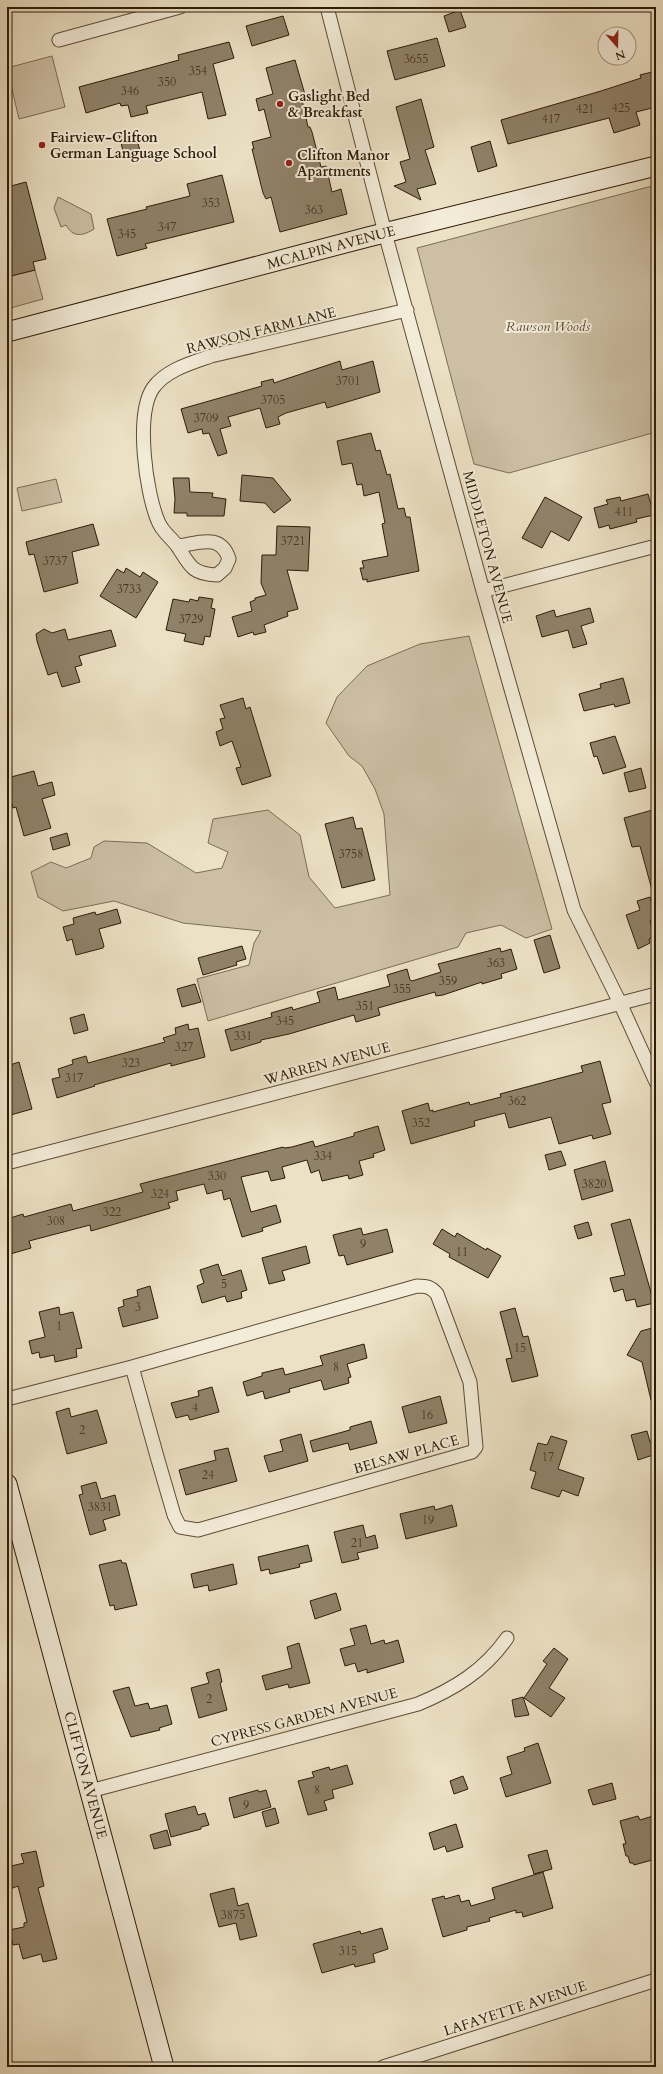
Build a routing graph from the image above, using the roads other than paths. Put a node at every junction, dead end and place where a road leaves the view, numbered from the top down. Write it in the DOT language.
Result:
graph roads {
  1 [pos="180,7"];
  2 [pos="327,7"];
  3 [pos="59,40"];
  4 [pos="656,166"];
  5 [pos="385,233"];
  6 [pos="407,310"];
  7 [pos="7,332"];
  8 [pos="178,546"];
  9 [pos="656,546"];
  10 [pos="483,591"];
  11 [pos="656,994"];
  12 [pos="620,1003"];
  13 [pos="656,1082"];
  14 [pos="7,1163"];
  15 [pos="132,1367"];
  16 [pos="7,1399"];
  17 [pos="7,1484"];
  18 [pos="507,1638"];
  19 [pos="90,1791"];
  20 [pos="656,1980"];
  21 [pos="164,2067"];
  22 [pos="383,2067"];
  1 -- 3 [label="street"];
  2 -- 5 [label="street, MIDDLETON AVENUE"];
  4 -- 5 [label="street, MCALPIN AVENUE"];
  5 -- 6 [label="street, MIDDLETON AVENUE"];
  5 -- 7 [label="street, MCALPIN AVENUE"];
  6 -- 8 [label="street, RAWSON FARM LANE"];
  6 -- 10 [label="street, MIDDLETON AVENUE"];
  9 -- 10 [label="street"];
  10 -- 12 [label="street, MIDDLETON AVENUE"];
  11 -- 12 [label="street, WARREN AVENUE"];
  12 -- 13 [label="street, MIDDLETON AVENUE"];
  12 -- 14 [label="street, WARREN AVENUE"];
  15 -- 15 [label="street, BELSAW PLACE"];
  15 -- 16 [label="street, BELSAW PLACE"];
  17 -- 19 [label="street, CLIFTON AVENUE"];
  18 -- 19 [label="street, CYPRESS GARDEN AVENUE"];
  19 -- 21 [label="street, CLIFTON AVENUE"];
  20 -- 22 [label="street, LAFAYETTE AVENUE"];
}
